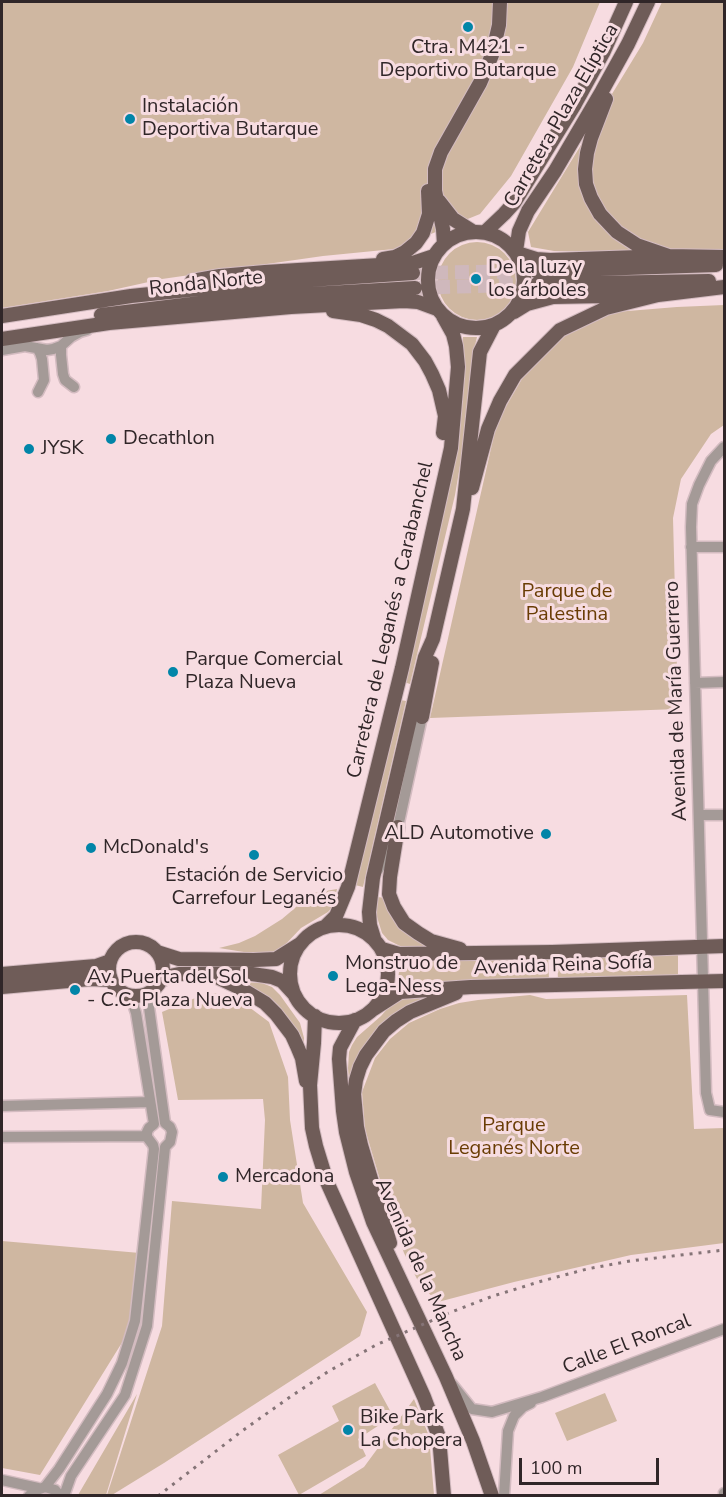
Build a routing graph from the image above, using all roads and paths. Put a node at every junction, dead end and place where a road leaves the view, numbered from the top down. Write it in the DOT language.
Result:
graph roads {
  1 [pos="500,2"];
  2 [pos="619,2"];
  3 [pos="626,2"];
  4 [pos="648,2"];
  5 [pos="628,44"];
  6 [pos="603,53"];
  7 [pos="437,161"];
  8 [pos="440,205"];
  9 [pos="479,232"];
  10 [pos="444,244"];
  11 [pos="516,252"];
  12 [pos="434,256"];
  13 [pos="669,256"];
  14 [pos="724,257"];
  15 [pos="724,265"];
  16 [pos="308,268"];
  17 [pos="413,273"];
  18 [pos="724,281"];
  19 [pos="724,287"];
  20 [pos="415,288"];
  21 [pos="658,295"];
  22 [pos="131,296"];
  23 [pos="235,312"];
  24 [pos="440,312"];
  25 [pos="512,313"];
  26 [pos="2,316"];
  27 [pos="109,323"];
  28 [pos="494,325"];
  29 [pos="2,330"];
  30 [pos="2,339"];
  31 [pos="62,345"];
  32 [pos="37,348"];
  33 [pos="2,350"];
  34 [pos="74,387"];
  35 [pos="38,392"];
  36 [pos="724,447"];
  37 [pos="440,500"];
  38 [pos="463,509"];
  39 [pos="691,547"];
  40 [pos="724,547"];
  41 [pos="434,639"];
  42 [pos="724,682"];
  43 [pos="695,683"];
  44 [pos="422,717"];
  45 [pos="699,815"];
  46 [pos="724,815"];
  47 [pos="398,828"];
  48 [pos="373,878"];
  49 [pos="325,927"];
  50 [pos="378,943"];
  51 [pos="300,945"];
  52 [pos="724,946"];
  53 [pos="702,947"];
  54 [pos="157,952"];
  55 [pos="474,953"];
  56 [pos="110,961"];
  57 [pos="2,974"];
  58 [pos="210,974"];
  59 [pos="111,980"];
  60 [pos="160,981"];
  61 [pos="703,981"];
  62 [pos="724,981"];
  63 [pos="2,987"];
  64 [pos="471,987"];
  65 [pos="147,993"];
  66 [pos="295,994"];
  67 [pos="127,995"];
  68 [pos="372,1010"];
  69 [pos="315,1016"];
  70 [pos="355,1020"];
  71 [pos="150,1102"];
  72 [pos="311,1103"];
  73 [pos="2,1106"];
  74 [pos="724,1112"];
  75 [pos="165,1123"];
  76 [pos="154,1124"];
  77 [pos="2,1137"];
  78 [pos="150,1140"];
  79 [pos="166,1146"];
  80 [pos="396,1269"];
  81 [pos="724,1329"];
  82 [pos="446,1377"];
  83 [pos="542,1397"];
  84 [pos="4,1480"];
  85 [pos="37,1490"];
  86 [pos="24,1496"];
  87 [pos="62,1496"];
  88 [pos="444,1496"];
  89 [pos="492,1496"];
  90 [pos="504,1496"];
  1 -- 7 [label="main road"];
  2 -- 6 [label="main road"];
  3 -- 6 [label="main road, Carretera Plaza Elíptica"];
  4 -- 5 [label="main road, Carretera Plaza Elíptica"];
  5 -- 11 [label="main road, Carretera Plaza Elíptica"];
  5 -- 13 [label="main road"];
  6 -- 9 [label="main road, Carretera Plaza Elíptica"];
  7 -- 8 [label="main road"];
  7 -- 16 [label="main road"];
  8 -- 9 [label="main road"];
  8 -- 10 [label="main road"];
  9 -- 10 [label="main road"];
  9 -- 11 [label="main road"];
  10 -- 12 [label="main road"];
  11 -- 13 [label="main road"];
  11 -- 25 [label="main road"];
  12 -- 16 [label="main road, Ronda Norte"];
  12 -- 24 [label="main road"];
  13 -- 14 [label="main road"];
  15 -- 18 [label="main road"];
  16 -- 22 [label="main road, Ronda Norte"];
  17 -- 22 [label="main road, Ronda Norte"];
  19 -- 21 [label="main road"];
  20 -- 29 [label="main road, Ronda Norte"];
  21 -- 25 [label="main road"];
  21 -- 38 [label="main road"];
  22 -- 26 [label="main road, Ronda Norte"];
  23 -- 24 [label="main road"];
  23 -- 27 [label="main road"];
  23 -- 37 [label="main road"];
  24 -- 28 [label="main road"];
  24 -- 37 [label="main road, Carretera de Leganés a Carabanchel"];
  25 -- 28 [label="main road"];
  27 -- 30 [label="main road"];
  27 -- 31 [label="street"];
  28 -- 38 [label="main road, Carretera de Leganés a Carabanchel"];
  31 -- 32 [label="street"];
  31 -- 34 [label="street"];
  32 -- 33 [label="street"];
  32 -- 35 [label="street"];
  36 -- 39 [label="street, Avenida de María Guerrero"];
  37 -- 49 [label="main road, Carretera de Leganés a Carabanchel"];
  38 -- 41 [label="main road, Carretera de Leganés a Carabanchel"];
  39 -- 40 [label="street"];
  39 -- 43 [label="street, Avenida de María Guerrero"];
  41 -- 44 [label="main road"];
  41 -- 48 [label="main road, Carretera de Leganés a Carabanchel"];
  42 -- 43 [label="street"];
  43 -- 45 [label="street, Avenida de María Guerrero"];
  44 -- 47 [label="street"];
  45 -- 46 [label="street"];
  45 -- 53 [label="street, Avenida de María Guerrero"];
  47 -- 48 [label="street"];
  47 -- 55 [label="main road"];
  48 -- 50 [label="main road, Carretera de Leganés a Carabanchel"];
  49 -- 50 [label="main road"];
  49 -- 51 [label="main road"];
  50 -- 55 [label="main road, Avenida Reina Sofía"];
  50 -- 68 [label="main road"];
  51 -- 54 [label="main road"];
  51 -- 66 [label="main road"];
  52 -- 53 [label="main road, Avenida Reina Sofía"];
  53 -- 55 [label="main road, Avenida Reina Sofía"];
  53 -- 61 [label="street, Avenida de María Guerrero"];
  54 -- 56 [label="main road"];
  54 -- 60 [label="main road"];
  56 -- 57 [label="main road"];
  56 -- 59 [label="main road"];
  58 -- 60 [label="main road"];
  58 -- 66 [label="main road"];
  58 -- 72 [label="main road"];
  59 -- 63 [label="main road"];
  59 -- 67 [label="main road"];
  60 -- 65 [label="main road"];
  61 -- 62 [label="main road, Avenida Reina Sofía"];
  61 -- 64 [label="main road, Avenida Reina Sofía"];
  61 -- 74 [label="street, Avenida de María Guerrero"];
  64 -- 68 [label="main road, Avenida Reina Sofía"];
  64 -- 80 [label="main road"];
  65 -- 67 [label="main road"];
  65 -- 75 [label="street"];
  66 -- 69 [label="main road"];
  67 -- 71 [label="street"];
  68 -- 70 [label="main road"];
  69 -- 70 [label="main road"];
  69 -- 72 [label="main road"];
  70 -- 80 [label="main road, Avenida de la Mancha"];
  71 -- 73 [label="street"];
  71 -- 76 [label="street"];
  72 -- 88 [label="main road"];
  75 -- 76 [label="street"];
  75 -- 79 [label="street"];
  76 -- 78 [label="street"];
  77 -- 78 [label="street"];
  78 -- 79 [label="street"];
  78 -- 85 [label="street"];
  79 -- 87 [label="street"];
  80 -- 82 [label="main road, Avenida de la Mancha"];
  81 -- 83 [label="street, Calle El Roncal"];
  82 -- 83 [label="street, Calle El Roncal"];
  82 -- 89 [label="main road, Avenida de la Mancha"];
  83 -- 90 [label="street, Calle El Roncal"];
  84 -- 85 [label="street"];
  84 -- 86 [label="street"];
  85 -- 87 [label="street"];
}
